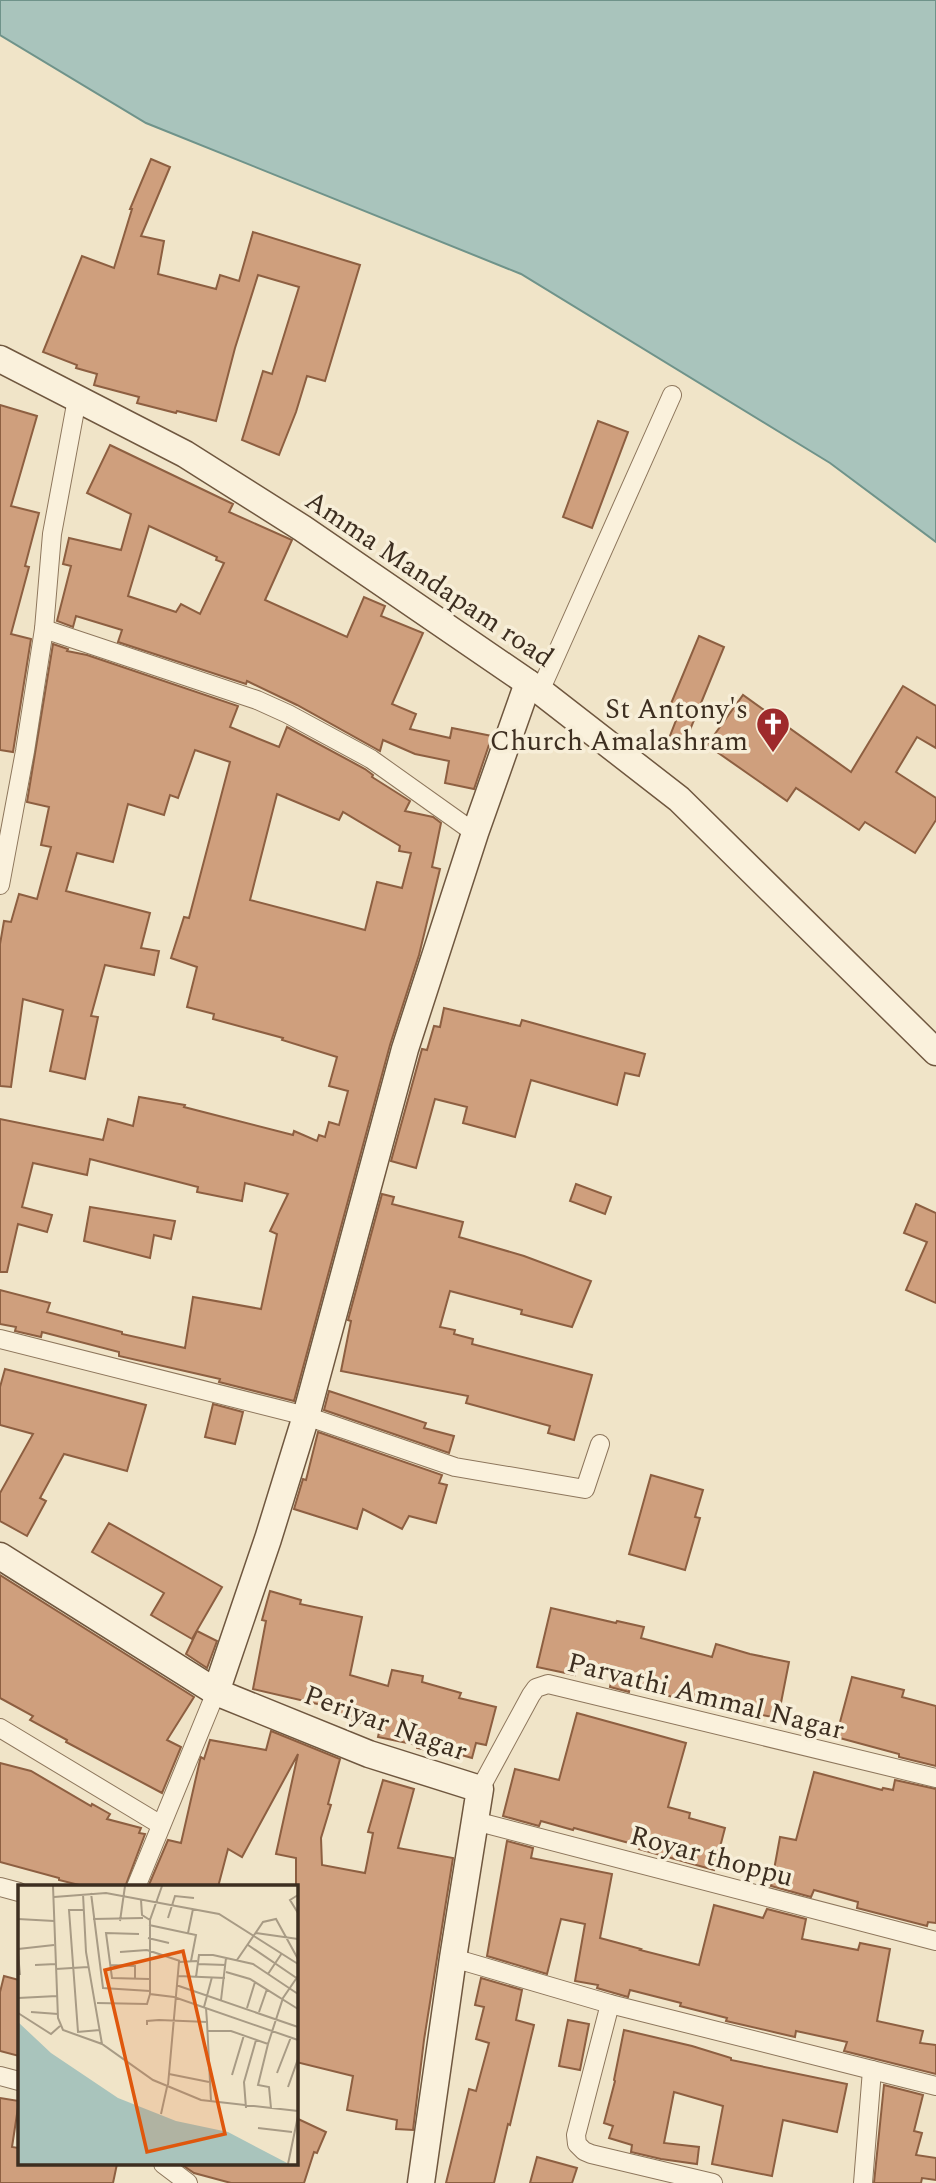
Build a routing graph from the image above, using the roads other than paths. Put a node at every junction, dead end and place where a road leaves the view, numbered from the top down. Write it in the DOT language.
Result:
graph roads {
  1 [pos="0,359"];
  2 [pos="672,395"];
  3 [pos="77,399"];
  4 [pos="44,629"];
  5 [pos="534,687"];
  6 [pos="475,833"];
  7 [pos="0,886"];
  8 [pos="936,1052"];
  9 [pos="0,1339"];
  10 [pos="306,1416"];
  11 [pos="600,1444"];
  12 [pos="0,1556"];
  13 [pos="216,1692"];
  14 [pos="0,1728"];
  15 [pos="936,1778"];
  16 [pos="480,1789"];
  17 [pos="475,1821"];
  18 [pos="161,1825"];
  19 [pos="137,1885"];
  20 [pos="0,1887"];
  21 [pos="18,1892"];
  22 [pos="936,1941"];
  23 [pos="453,1958"];
  24 [pos="610,2004"];
  25 [pos="872,2070"];
  26 [pos="0,2076"];
  27 [pos="18,2081"];
  28 [pos="936,2086"];
  29 [pos="166,2166"];
  30 [pos="188,2183"];
  31 [pos="421,2183"];
  32 [pos="713,2183"];
  33 [pos="863,2183"];
  1 -- 3 [label="street, Amma Mandapam road"];
  2 -- 5 [label="street"];
  3 -- 4 [label="street"];
  3 -- 5 [label="street, Amma Mandapam road"];
  4 -- 6 [label="street"];
  4 -- 7 [label="street"];
  5 -- 6 [label="street"];
  5 -- 8 [label="street, Amma Mandapam road"];
  6 -- 10 [label="street"];
  9 -- 10 [label="street"];
  10 -- 11 [label="street"];
  10 -- 13 [label="street"];
  12 -- 13 [label="street, Periyar Nagar"];
  13 -- 16 [label="street, Periyar Nagar"];
  13 -- 18 [label="street"];
  14 -- 18 [label="street"];
  15 -- 16 [label="street, Parvathi Ammal Nagar"];
  16 -- 17 [label="street, Periyar Nagar"];
  17 -- 22 [label="street, Royar thoppu"];
  17 -- 23 [label="street, Periyar Nagar"];
  18 -- 19 [label="street"];
  20 -- 21 [label="street"];
  23 -- 24 [label="street"];
  23 -- 31 [label="street, Periyar Nagar"];
  24 -- 25 [label="street"];
  24 -- 32 [label="street"];
  25 -- 28 [label="street"];
  25 -- 33 [label="street"];
  26 -- 27 [label="street"];
  29 -- 30 [label="street"];
}
